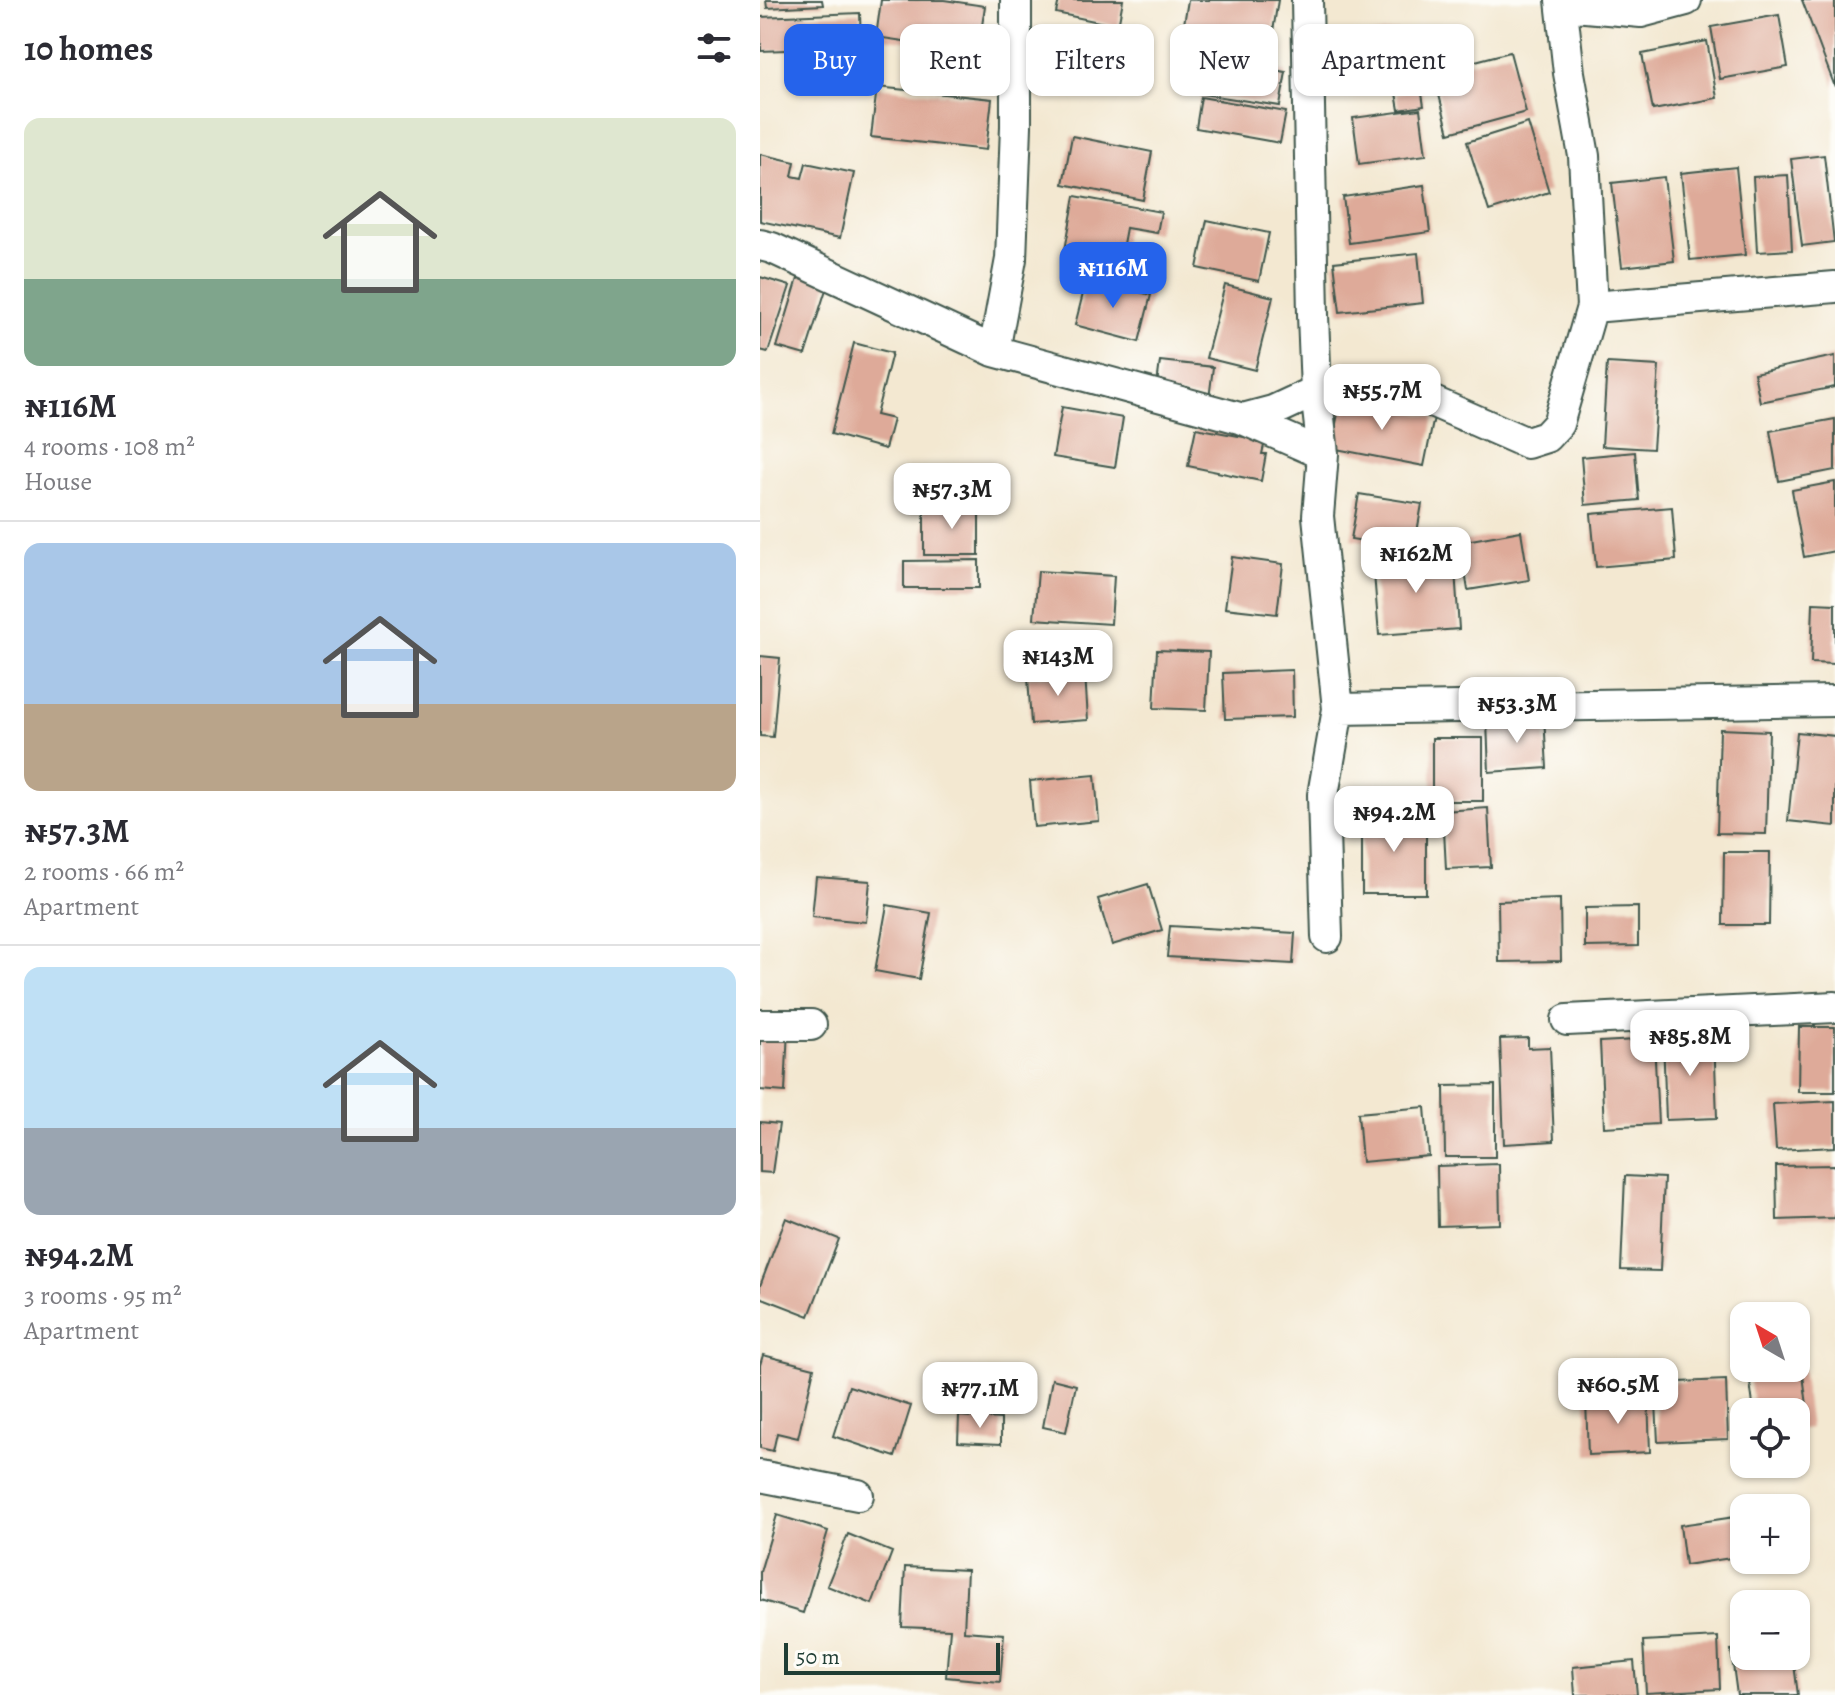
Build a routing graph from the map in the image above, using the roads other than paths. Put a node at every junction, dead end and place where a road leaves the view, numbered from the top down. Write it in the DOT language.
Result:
graph roads {
  1 [pos="1016,0"];
  2 [pos="1307,0"];
  3 [pos="1686,0"];
  4 [pos="1562,2"];
  5 [pos="760,245"];
  6 [pos="1835,287"];
  7 [pos="1592,307"];
  8 [pos="994,351"];
  9 [pos="1316,391"];
  10 [pos="1243,419"];
  11 [pos="1323,454"];
  12 [pos="1835,701"];
  13 [pos="1338,709"];
  14 [pos="1327,937"];
  15 [pos="1835,1007"];
  16 [pos="1567,1020"];
  17 [pos="760,1025"];
  18 [pos="811,1025"];
  19 [pos="760,1476"];
  20 [pos="858,1495"];
  1 -- 8 [label="street"];
  2 -- 9 [label="street"];
  3 -- 4 [label="street"];
  4 -- 7 [label="street"];
  5 -- 8 [label="street"];
  6 -- 7 [label="street"];
  7 -- 9 [label="street"];
  8 -- 10 [label="street"];
  9 -- 10 [label="street"];
  9 -- 11 [label="street"];
  10 -- 11 [label="street"];
  11 -- 13 [label="street"];
  12 -- 13 [label="street"];
  13 -- 14 [label="street"];
  15 -- 16 [label="street"];
  17 -- 18 [label="street"];
  19 -- 20 [label="street"];
}
